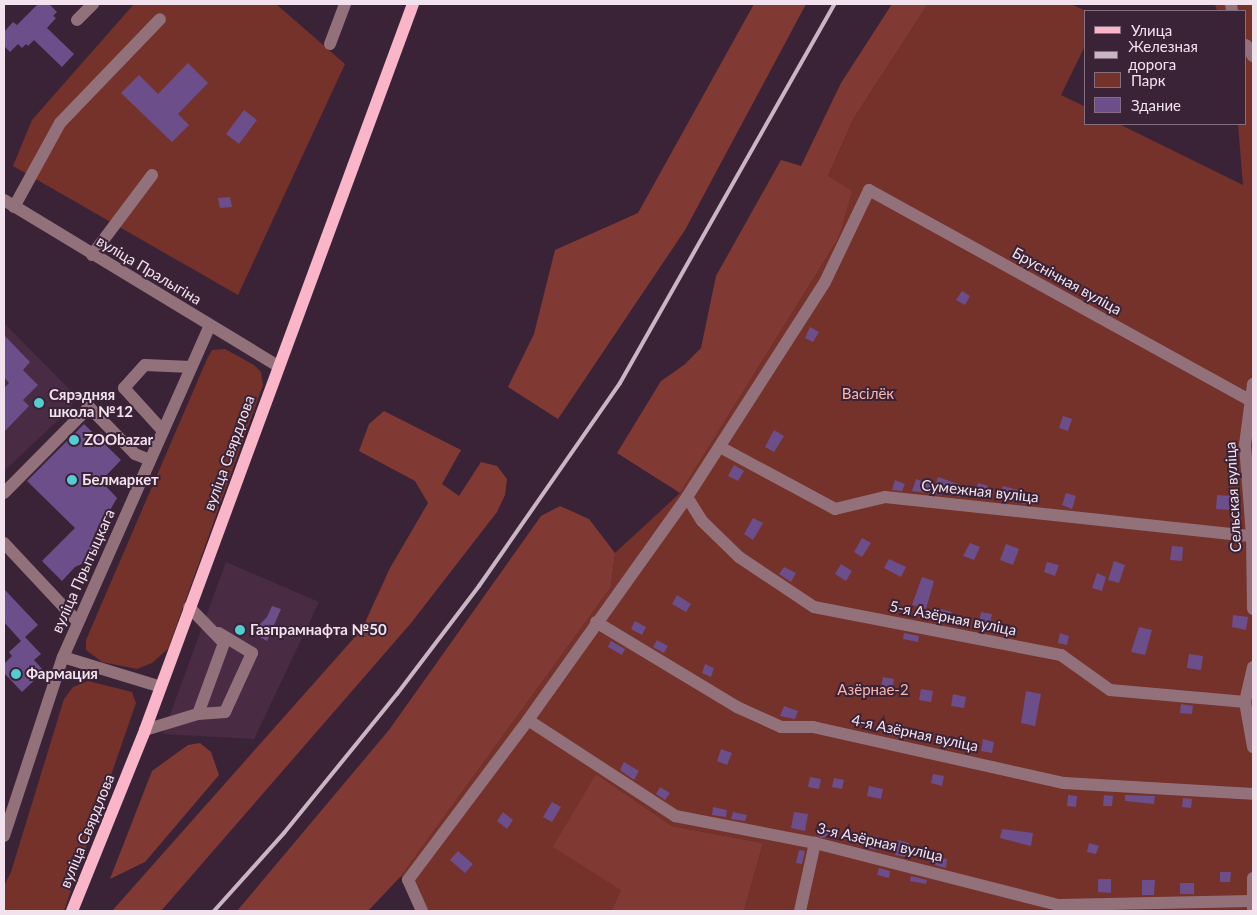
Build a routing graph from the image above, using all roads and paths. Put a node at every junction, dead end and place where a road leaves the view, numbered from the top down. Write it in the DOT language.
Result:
graph roads {
  1 [pos="93,4"];
  2 [pos="345,4"];
  3 [pos="413,4"];
  4 [pos="160,19"];
  5 [pos="77,20"];
  6 [pos="330,44"];
  7 [pos="152,175"];
  8 [pos="9,204"];
  9 [pos="92,255"];
  10 [pos="210,326"];
  11 [pos="278,366"];
  12 [pos="191,367"];
  13 [pos="1253,384"];
  14 [pos="1251,407"];
  15 [pos="163,431"];
  16 [pos="720,447"];
  17 [pos="150,460"];
  18 [pos="4,493"];
  19 [pos="687,497"];
  20 [pos="1252,536"];
  21 [pos="4,543"];
  22 [pos="189,607"];
  23 [pos="1253,609"];
  24 [pos="78,622"];
  25 [pos="596,622"];
  26 [pos="207,626"];
  27 [pos="63,658"];
  28 [pos="1253,667"];
  29 [pos="161,687"];
  30 [pos="1245,702"];
  31 [pos="198,714"];
  32 [pos="528,720"];
  33 [pos="145,730"];
  34 [pos="1253,747"];
  35 [pos="1253,794"];
  36 [pos="5,827"];
  37 [pos="815,843"];
  38 [pos="1253,878"];
  39 [pos="1252,906"];
  40 [pos="72,911"];
  41 [pos="422,911"];
  42 [pos="800,911"];
  1 -- 5 [label="street"];
  2 -- 6 [label="street"];
  3 -- 11 [label="main road, вуліца Свярдлова"];
  4 -- 8 [label="street"];
  7 -- 9 [label="street"];
  8 -- 9 [label="street, вуліца Пралыгіна"];
  9 -- 10 [label="street, вуліца Пралыгіна"];
  10 -- 11 [label="street, вуліца Пралыгіна"];
  10 -- 12 [label="street, вуліца Прытыцкага"];
  11 -- 22 [label="main road, вуліца Свярдлова"];
  12 -- 15 [label="street, вуліца Прытыцкага"];
  12 -- 15 [label="street"];
  13 -- 14 [label="street, Сельская вуліца"];
  14 -- 16 [label="street, Бруснічная вуліца"];
  14 -- 20 [label="street, Сельская вуліца"];
  15 -- 17 [label="street, вуліца Прытыцкага"];
  16 -- 19 [label="street"];
  16 -- 20 [label="street, Сумежная вуліца"];
  17 -- 18 [label="street"];
  17 -- 24 [label="street, вуліца Прытыцкага"];
  19 -- 25 [label="street"];
  19 -- 30 [label="street, 5-я Азёрная вуліца"];
  20 -- 23 [label="street, Сельская вуліца"];
  21 -- 24 [label="street"];
  22 -- 26 [label="street"];
  22 -- 29 [label="main road, вуліца Свярдлова"];
  24 -- 27 [label="street, вуліца Прытыцкага"];
  25 -- 32 [label="street"];
  25 -- 35 [label="street, 4-я Азёрная вуліца"];
  26 -- 31 [label="street"];
  26 -- 31 [label="street"];
  27 -- 29 [label="street"];
  27 -- 36 [label="street, вуліца Прытыцкага"];
  28 -- 30 [label="street"];
  29 -- 33 [label="main road, вуліца Свярдлова"];
  30 -- 34 [label="street"];
  31 -- 33 [label="street"];
  32 -- 37 [label="street, 3-я Азёрная вуліца"];
  32 -- 41 [label="street"];
  33 -- 40 [label="main road, вуліца Свярдлова"];
  37 -- 39 [label="street, 3-я Азёрная вуліца"];
  37 -- 42 [label="street"];
  38 -- 39 [label="street"];
}
